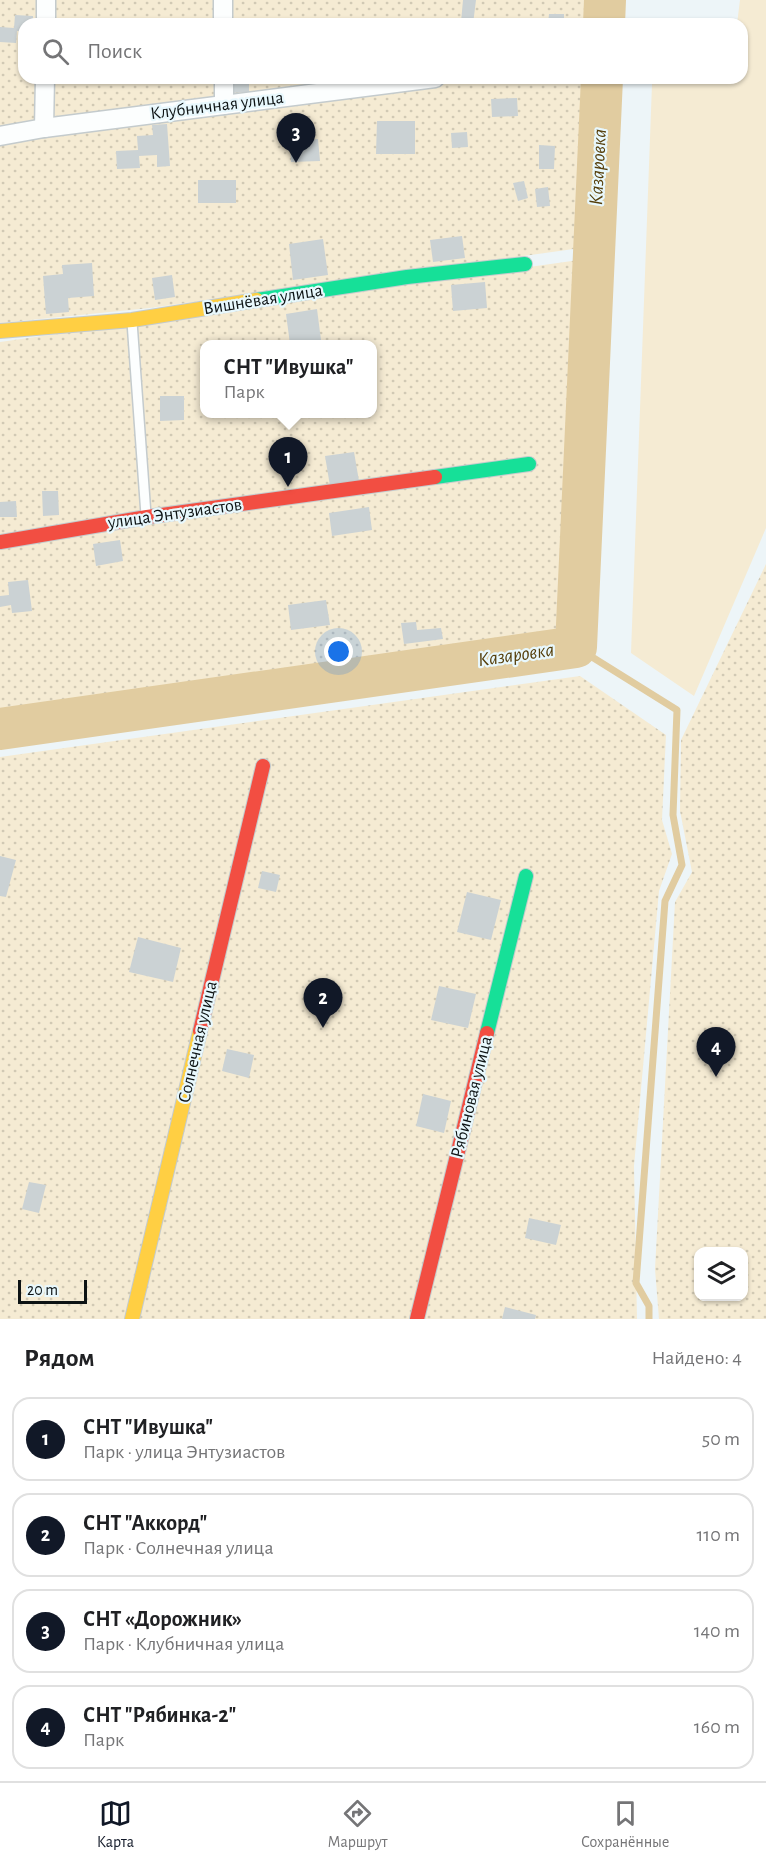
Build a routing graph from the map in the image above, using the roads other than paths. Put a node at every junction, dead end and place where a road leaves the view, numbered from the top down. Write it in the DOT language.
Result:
graph roads {
  1 [pos="46,0"];
  2 [pos="222,0"];
  3 [pos="46,18"];
  4 [pos="223,18"];
  5 [pos="45,84"];
  6 [pos="224,84"];
  7 [pos="388,84"];
  8 [pos="225,105"];
  9 [pos="44,128"];
  10 [pos="0,136"];
  11 [pos="525,264"];
  12 [pos="132,320"];
  13 [pos="0,331"];
  14 [pos="530,464"];
  15 [pos="147,517"];
  16 [pos="0,542"];
  17 [pos="263,766"];
  18 [pos="526,876"];
  19 [pos="132,1319"];
  20 [pos="417,1319"];
  1 -- 3 [label="street"];
  2 -- 4 [label="street"];
  5 -- 9 [label="street"];
  6 -- 8 [label="street"];
  7 -- 8 [label="street, Клубничная улица"];
  8 -- 9 [label="street, Клубничная улица"];
  9 -- 10 [label="street, Клубничная улица"];
  11 -- 12 [label="street, Вишнёвая улица"];
  12 -- 13 [label="street, Вишнёвая улица"];
  12 -- 15 [label="lane"];
  14 -- 15 [label="street, улица Энтузиастов"];
  15 -- 16 [label="street, улица Энтузиастов"];
  17 -- 19 [label="street, Солнечная улица"];
  18 -- 20 [label="street, Рябиновая улица"];
}
